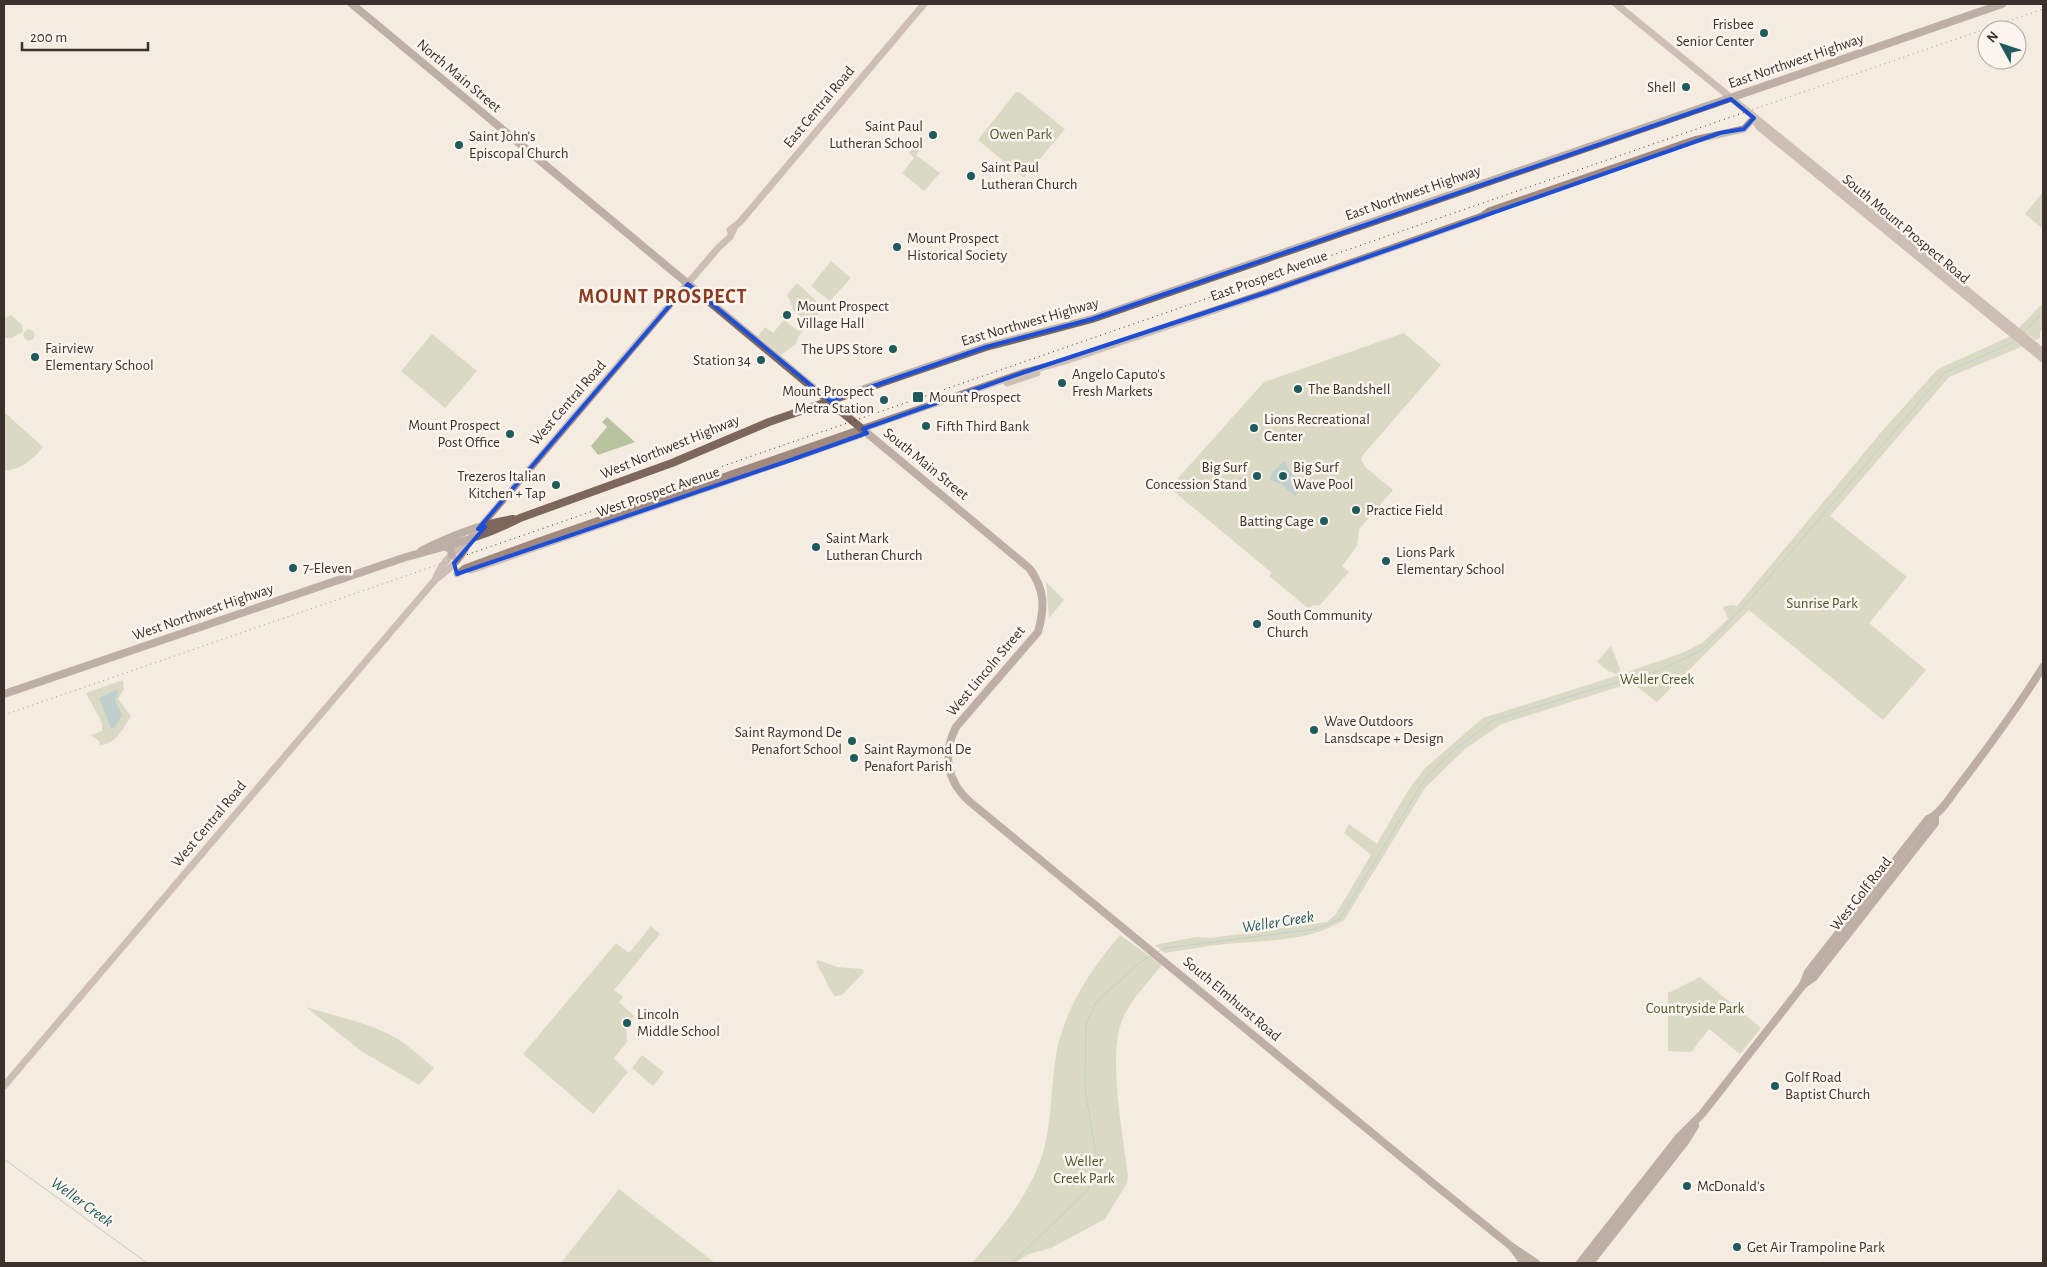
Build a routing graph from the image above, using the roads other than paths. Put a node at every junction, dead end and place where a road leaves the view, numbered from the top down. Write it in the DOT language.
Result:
graph roads {
  1 [pos="352,4"];
  2 [pos="924,4"];
  3 [pos="1616,4"];
  4 [pos="2002,4"];
  5 [pos="1731,99"];
  6 [pos="1754,118"];
  7 [pos="1760,127"];
  8 [pos="1744,129"];
  9 [pos="688,284"];
  10 [pos="2012,330"];
  11 [pos="2033,347"];
  12 [pos="2043,352"];
  13 [pos="2043,359"];
  14 [pos="830,401"];
  15 [pos="865,431"];
  16 [pos="520,518"];
  17 [pos="478,529"];
  18 [pos="469,540"];
  19 [pos="447,547"];
  20 [pos="412,556"];
  21 [pos="453,559"];
  22 [pos="464,568"];
  23 [pos="457,574"];
  24 [pos="435,580"];
  25 [pos="1044,597"];
  26 [pos="2043,667"];
  27 [pos="4,694"];
  28 [pos="947,762"];
  29 [pos="4,1086"];
  30 [pos="1702,1114"];
  31 [pos="1512,1247"];
  32 [pos="1524,1263"];
  33 [pos="1536,1263"];
  34 [pos="1580,1263"];
  35 [pos="1590,1263"];
  1 -- 9 [label="main road, North Main Street"];
  2 -- 9 [label="main road, East Central Road"];
  3 -- 5 [label="main road, South Mount Prospect Road"];
  4 -- 5 [label="main road, East Northwest Highway"];
  5 -- 6 [label="main road, South Mount Prospect Road"];
  5 -- 14 [label="main road, East Northwest Highway"];
  6 -- 7 [label="main road, South Mount Prospect Road"];
  6 -- 8 [label="main road"];
  6 -- 10 [label="main road, South Mount Prospect Road"];
  7 -- 8 [label="main road, East Prospect Avenue"];
  7 -- 10 [label="main road, South Mount Prospect Road"];
  8 -- 15 [label="main road, East Prospect Avenue"];
  9 -- 14 [label="main road, South Main Street"];
  9 -- 17 [label="main road, West Central Road"];
  10 -- 11 [label="main road, South Mount Prospect Road"];
  11 -- 12 [label="main road, South Mount Prospect Road"];
  11 -- 13 [label="main road, South Mount Prospect Road"];
  14 -- 15 [label="main road, South Main Street"];
  14 -- 16 [label="main road, West Northwest Highway"];
  15 -- 22 [label="main road, West Prospect Avenue"];
  15 -- 23 [label="main road, West Prospect Avenue"];
  15 -- 25 [label="main road, South Main Street"];
  16 -- 17 [label="main road, West Northwest Highway"];
  16 -- 18 [label="main road, West Northwest Highway"];
  17 -- 18 [label="main road, West Central Road"];
  17 -- 20 [label="main road, West Northwest Highway"];
  18 -- 19 [label="main road, West Northwest Highway"];
  18 -- 21 [label="main road, West Central Road"];
  19 -- 20 [label="main road, West Northwest Highway"];
  19 -- 21 [label="main road"];
  20 -- 27 [label="main road, West Northwest Highway"];
  21 -- 22 [label="main road"];
  21 -- 24 [label="main road, West Central Road"];
  22 -- 23 [label="main road, West Prospect Avenue"];
  23 -- 24 [label="main road, West Prospect Avenue"];
  24 -- 29 [label="main road, West Central Road"];
  25 -- 28 [label="main road, West Lincoln Street"];
  26 -- 30 [label="main road, West Golf Road"];
  28 -- 31 [label="main road, South Elmhurst Road"];
  30 -- 34 [label="main road, West Golf Road"];
  30 -- 35 [label="main road, West Golf Road"];
  31 -- 32 [label="main road, South Elmhurst Road"];
  31 -- 33 [label="main road, South Elmhurst Road"];
}
